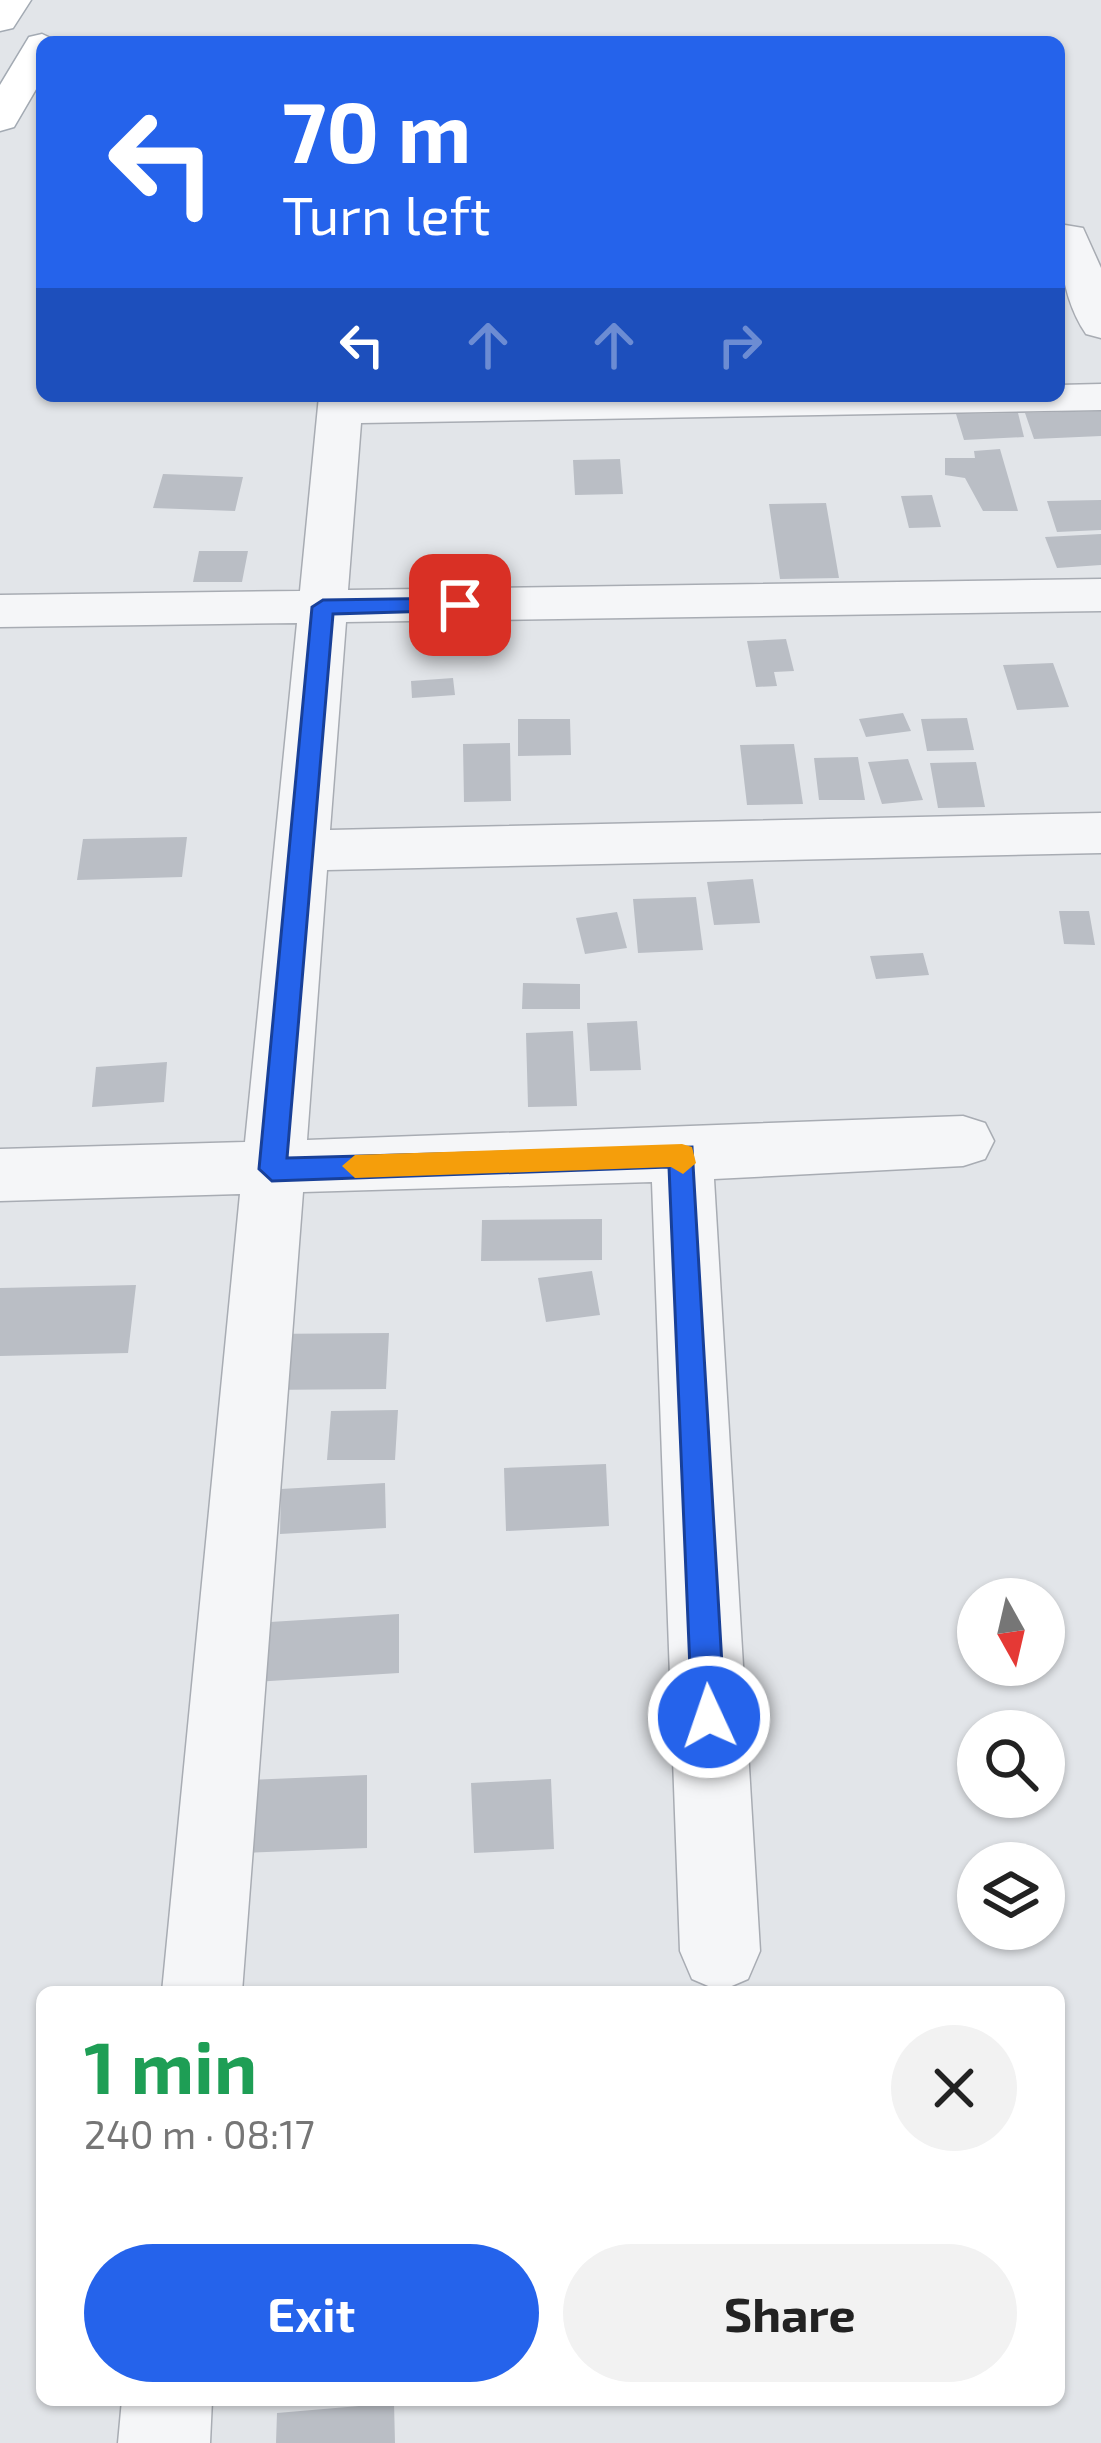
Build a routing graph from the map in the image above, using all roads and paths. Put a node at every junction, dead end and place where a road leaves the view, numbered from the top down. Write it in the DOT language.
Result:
graph roads {
  1 [pos="14,0"];
  2 [pos="0,20"];
  3 [pos="36,57"];
  4 [pos="0,119"];
  5 [pos="1065,236"];
  6 [pos="1101,325"];
  7 [pos="1065,397"];
  8 [pos="1101,397"];
  9 [pos="467,402"];
  10 [pos="340,403"];
  11 [pos="1101,595"];
  12 [pos="323,607"];
  13 [pos="0,611"];
  14 [pos="1101,833"];
  15 [pos="298,851"];
  16 [pos="963,1141"];
  17 [pos="682,1155"];
  18 [pos="272,1169"];
  19 [pos="0,1174"];
  20 [pos="720,1951"];
  21 [pos="203,1986"];
  22 [pos="167,2406"];
  23 [pos="164,2443"];
  1 -- 2 [label="main road"];
  3 -- 4 [label="main road"];
  5 -- 6 [label="street"];
  7 -- 8 [label="street"];
  9 -- 10 [label="street"];
  10 -- 12 [label="street"];
  11 -- 12 [label="street"];
  12 -- 13 [label="street"];
  12 -- 15 [label="street"];
  14 -- 15 [label="street"];
  15 -- 18 [label="street"];
  16 -- 17 [label="street"];
  17 -- 18 [label="street"];
  17 -- 20 [label="street"];
  18 -- 19 [label="street"];
  18 -- 21 [label="street"];
  22 -- 23 [label="street"];
}
